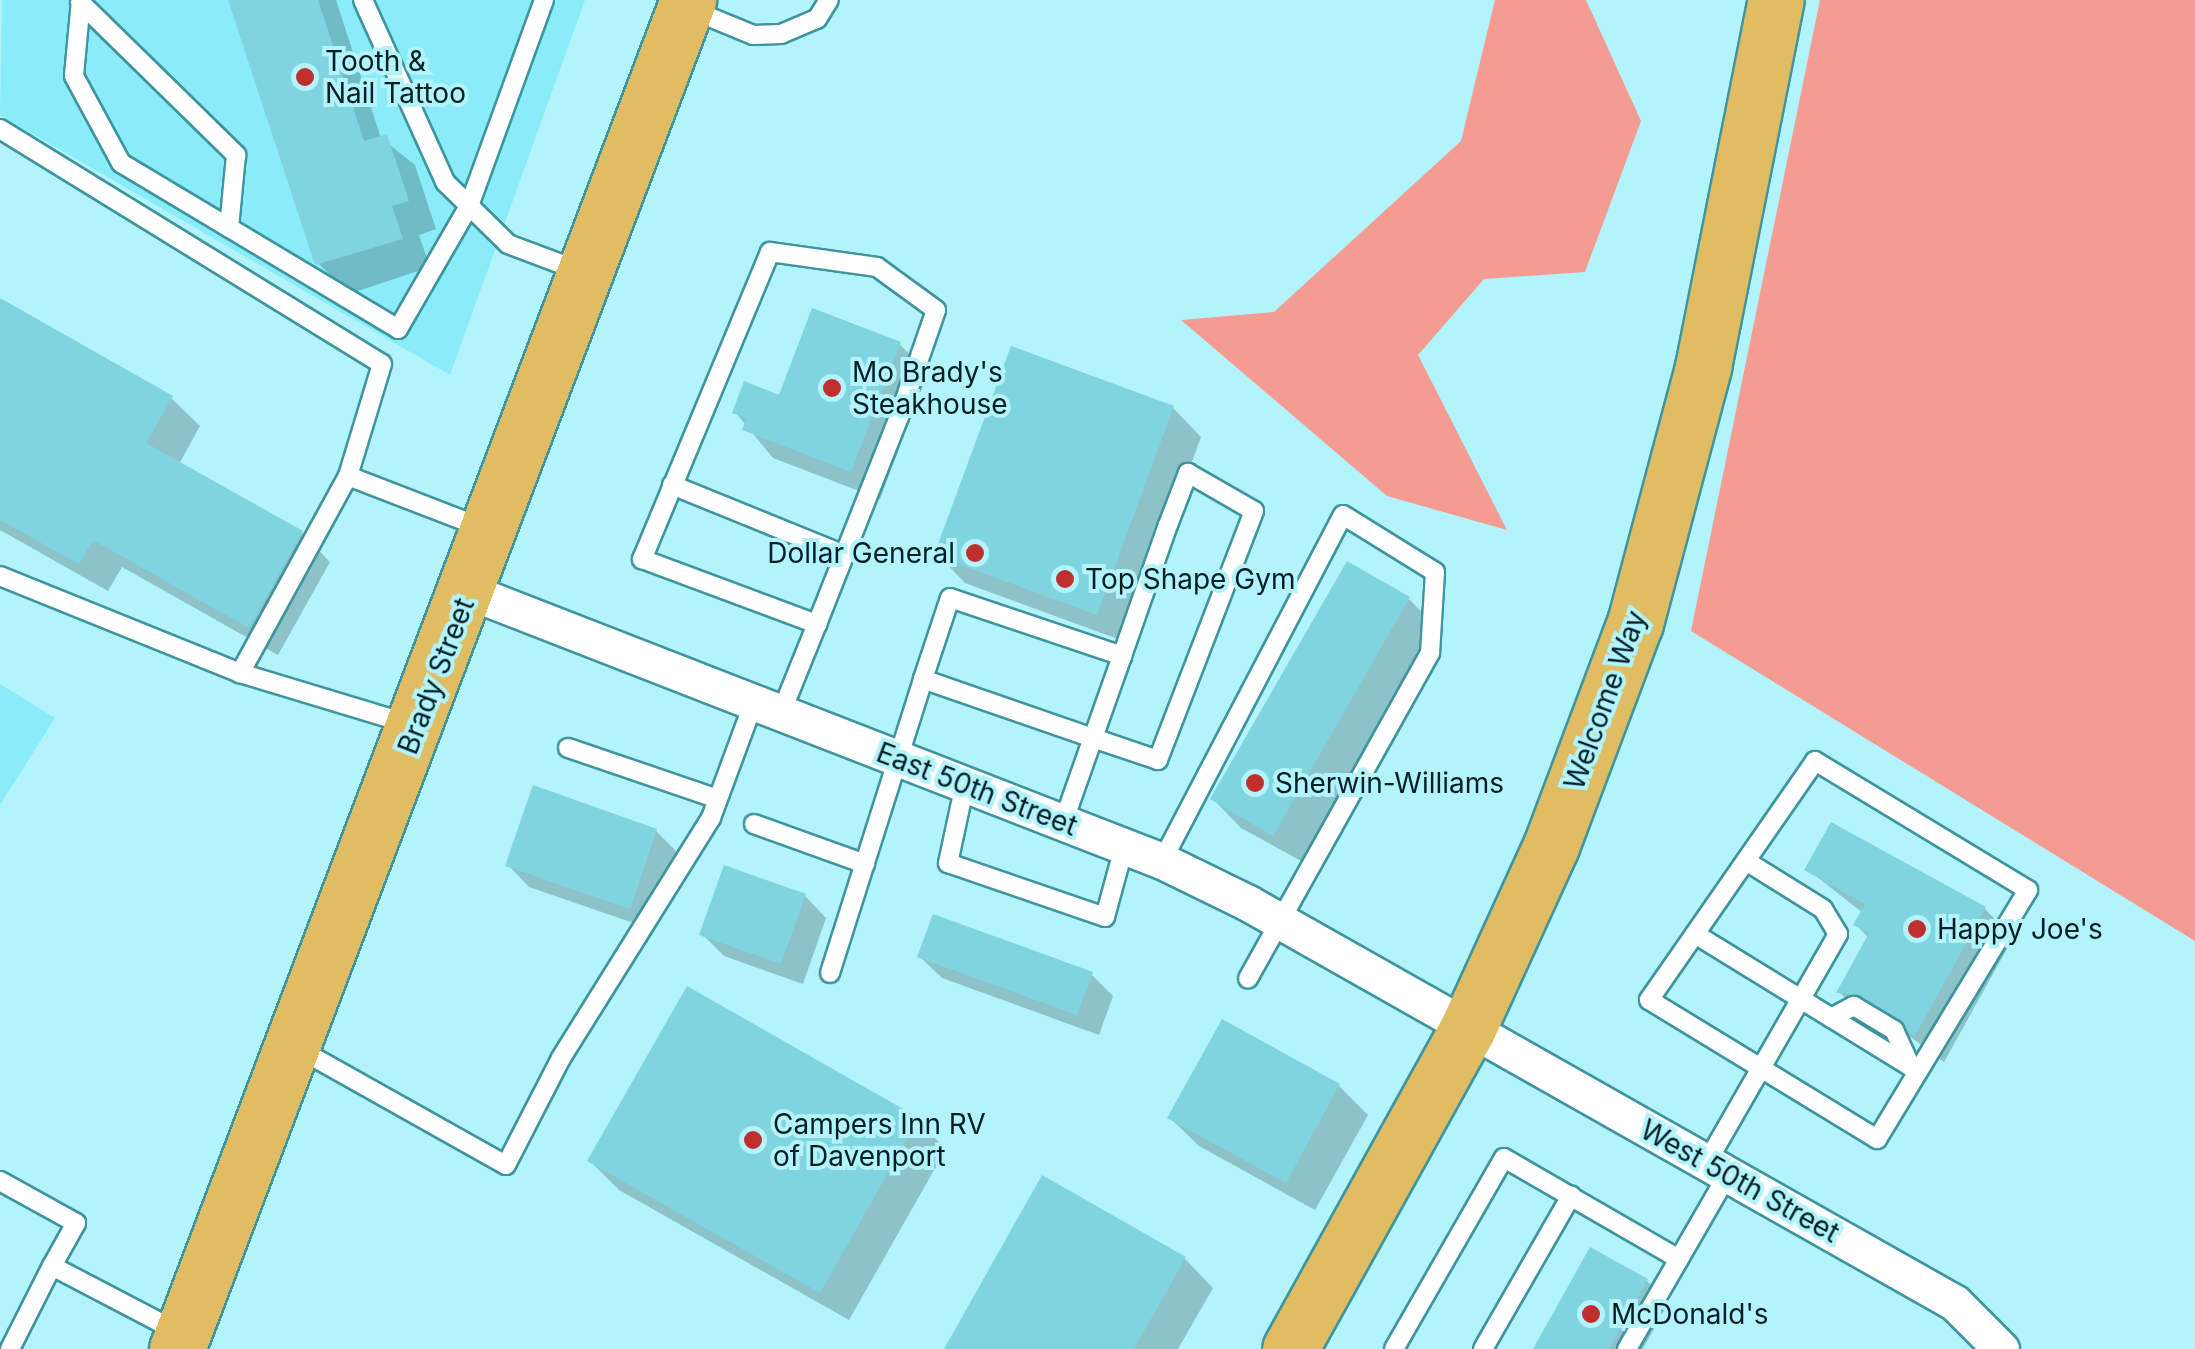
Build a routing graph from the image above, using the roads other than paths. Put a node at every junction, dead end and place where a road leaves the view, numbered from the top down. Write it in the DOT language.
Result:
graph roads {
  1 [pos="363,0"];
  2 [pos="544,0"];
  3 [pos="829,0"];
  4 [pos="1776,0"];
  5 [pos="80,1"];
  6 [pos="686,4"];
  7 [pos="0,129"];
  8 [pos="469,206"];
  9 [pos="228,228"];
  10 [pos="587,274"];
  11 [pos="348,476"];
  12 [pos="672,485"];
  13 [pos="491,530"];
  14 [pos="844,555"];
  15 [pos="0,576"];
  16 [pos="468,591"];
  17 [pos="817,624"];
  18 [pos="1122,656"];
  19 [pos="240,672"];
  20 [pos="923,679"];
  21 [pos="768,708"];
  22 [pos="416,726"];
  23 [pos="1093,738"];
  24 [pos="568,748"];
  25 [pos="898,759"];
  26 [pos="965,784"];
  27 [pos="718,799"];
  28 [pos="1063,822"];
  29 [pos="754,824"];
  30 [pos="1124,846"];
  31 [pos="1746,861"];
  32 [pos="1162,862"];
  33 [pos="865,864"];
  34 [pos="1284,921"];
  35 [pos="1695,934"];
  36 [pos="830,973"];
  37 [pos="1248,979"];
  38 [pos="1800,1000"];
  39 [pos="1468,1028"];
  40 [pos="294,1046"];
  41 [pos="1760,1069"];
  42 [pos="1915,1069"];
  43 [pos="1718,1168"];
  44 [pos="0,1181"];
  45 [pos="1571,1196"];
  46 [pos="1679,1259"];
  47 [pos="52,1266"];
  48 [pos="180,1342"];
  49 [pos="10,1349"];
  50 [pos="1290,1349"];
  51 [pos="1394,1349"];
  52 [pos="1483,1349"];
  53 [pos="1627,1349"];
  54 [pos="2002,1349"];
  1 -- 8 [label="lane"];
  2 -- 8 [label="lane"];
  3 -- 6 [label="lane"];
  4 -- 39 [label="highway, Welcome Way"];
  5 -- 9 [label="lane"];
  5 -- 9 [label="lane"];
  6 -- 10 [label="highway, Brady Street"];
  7 -- 11 [label="lane"];
  8 -- 9 [label="lane"];
  8 -- 10 [label="lane"];
  10 -- 13 [label="highway, Brady Street"];
  11 -- 13 [label="lane"];
  11 -- 19 [label="lane"];
  12 -- 14 [label="lane"];
  12 -- 14 [label="lane"];
  12 -- 17 [label="lane"];
  13 -- 16 [label="highway, Brady Street"];
  14 -- 17 [label="lane"];
  15 -- 19 [label="lane"];
  16 -- 21 [label="street, East 50th Street"];
  16 -- 22 [label="highway, Brady Street"];
  17 -- 21 [label="lane"];
  18 -- 20 [label="lane"];
  18 -- 23 [label="lane"];
  18 -- 23 [label="lane"];
  19 -- 22 [label="lane"];
  20 -- 23 [label="lane"];
  20 -- 25 [label="lane"];
  21 -- 25 [label="street, East 50th Street"];
  21 -- 27 [label="lane"];
  22 -- 40 [label="highway, Brady Street"];
  23 -- 28 [label="lane"];
  24 -- 27 [label="lane"];
  25 -- 26 [label="street, East 50th Street"];
  25 -- 33 [label="lane"];
  26 -- 28 [label="street, East 50th Street"];
  26 -- 30 [label="lane"];
  27 -- 40 [label="lane"];
  28 -- 30 [label="street, East 50th Street"];
  29 -- 33 [label="lane"];
  30 -- 32 [label="street, East 50th Street"];
  31 -- 35 [label="lane"];
  31 -- 38 [label="lane"];
  31 -- 42 [label="lane"];
  32 -- 34 [label="street, East 50th Street"];
  32 -- 34 [label="lane"];
  33 -- 36 [label="lane"];
  34 -- 37 [label="lane"];
  34 -- 39 [label="street, East 50th Street"];
  35 -- 38 [label="lane"];
  35 -- 41 [label="lane"];
  38 -- 41 [label="lane"];
  38 -- 42 [label="lane"];
  39 -- 43 [label="street, West 50th Street"];
  39 -- 50 [label="highway, Welcome Way"];
  40 -- 48 [label="highway, Brady Street"];
  41 -- 42 [label="lane"];
  41 -- 43 [label="lane"];
  43 -- 46 [label="lane"];
  43 -- 54 [label="street, West 50th Street"];
  44 -- 47 [label="lane"];
  45 -- 46 [label="lane"];
  45 -- 51 [label="lane"];
  45 -- 52 [label="lane"];
  46 -- 53 [label="lane"];
  47 -- 48 [label="lane"];
  47 -- 49 [label="lane"];
}
